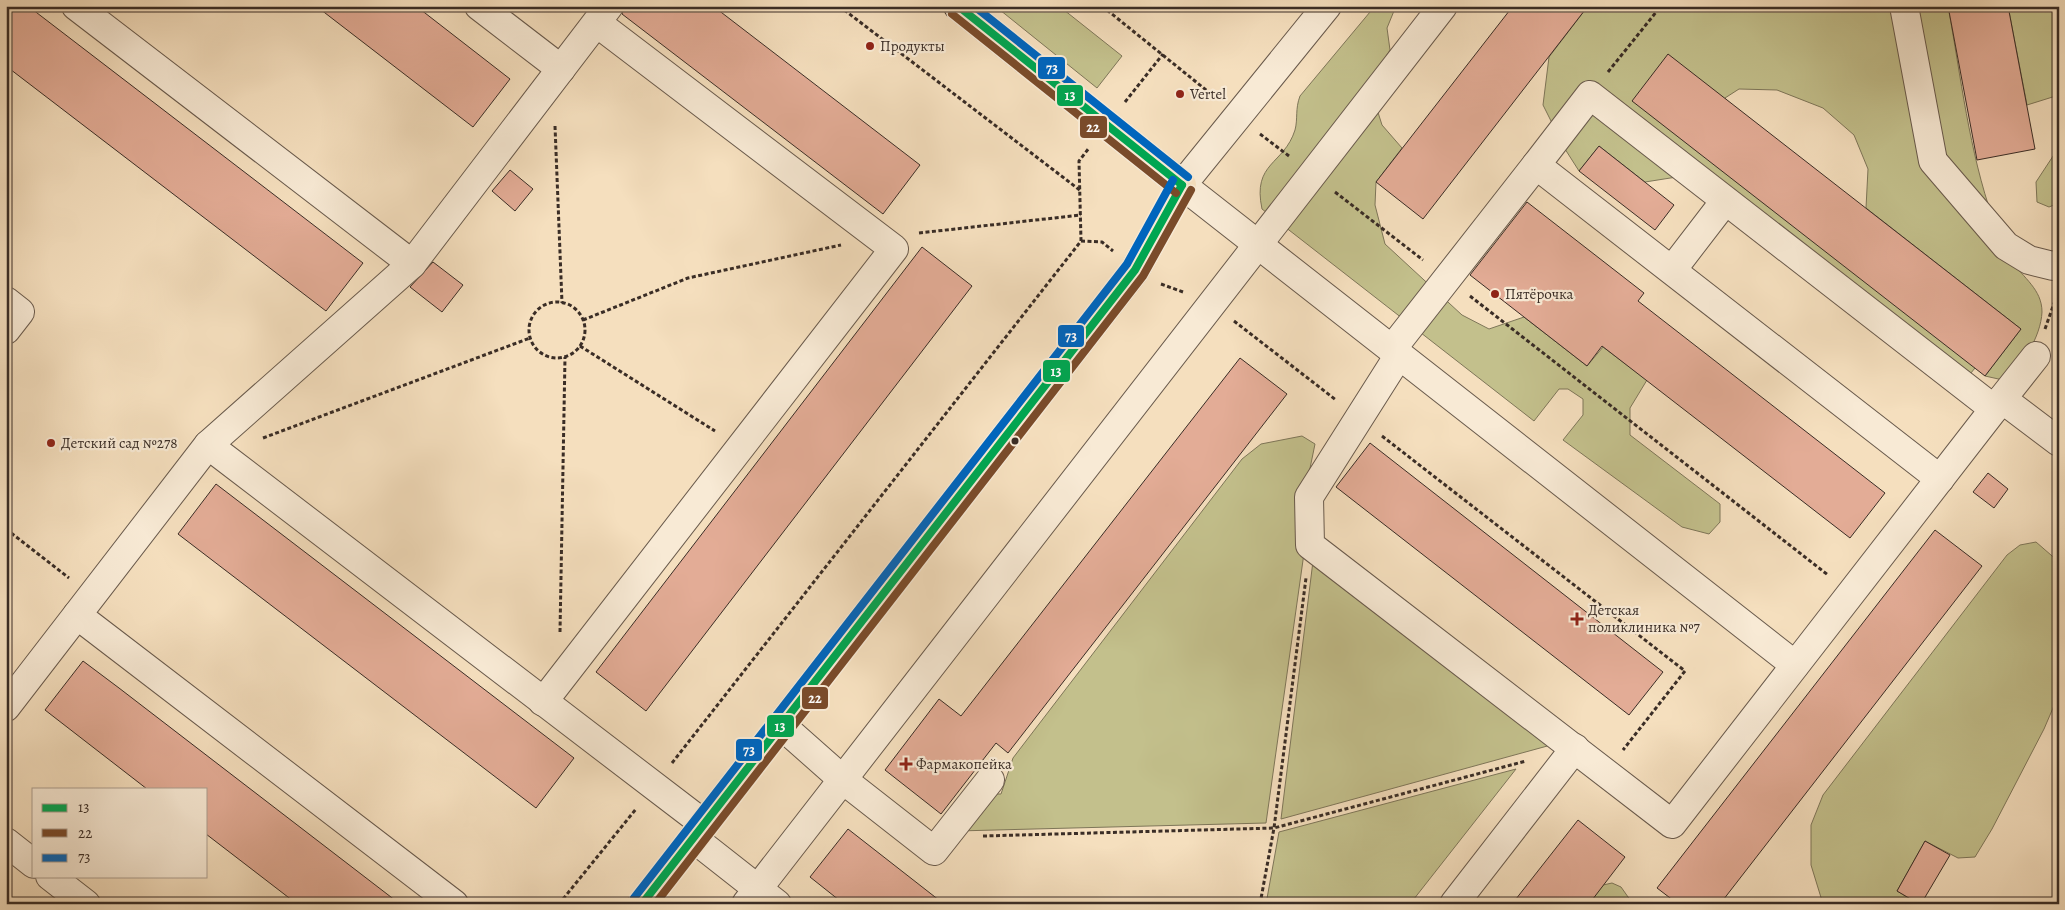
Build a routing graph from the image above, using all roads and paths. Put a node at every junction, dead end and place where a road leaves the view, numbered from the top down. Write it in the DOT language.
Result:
graph roads {
  1 [pos="76,6"];
  2 [pos="479,6"];
  3 [pos="839,6"];
  4 [pos="958,6"];
  5 [pos="1102,6"];
  6 [pos="1443,6"];
  7 [pos="1660,6"];
  8 [pos="1904,6"];
  9 [pos="1321,8"];
  10 [pos="603,14"];
  11 [pos="1163,54"];
  12 [pos="557,75"];
  13 [pos="1590,95"];
  14 [pos="1238,116"];
  15 [pos="1107,126"];
  16 [pos="1536,164"];
  17 [pos="1081,173"];
  18 [pos="1312,174"];
  19 [pos="1182,185"];
  20 [pos="1081,191"];
  21 [pos="1725,200"];
  22 [pos="1081,215"];
  23 [pos="879,237"];
  24 [pos="1258,245"];
  25 [pos="412,264"];
  26 [pos="2056,265"];
  27 [pos="1135,270"];
  28 [pos="1672,270"];
  29 [pos="1447,279"];
  30 [pos="6,301"];
  31 [pos="562,302"];
  32 [pos="1212,303"];
  33 [pos="584,320"];
  34 [pos="6,330"];
  35 [pos="530,338"];
  36 [pos="580,346"];
  37 [pos="1396,352"];
  38 [pos="2036,356"];
  39 [pos="566,357"];
  40 [pos="1998,404"];
  41 [pos="1359,418"];
  42 [pos="2059,442"];
  43 [pos="740,446"];
  44 [pos="214,450"];
  45 [pos="1940,479"];
  46 [pos="6,529"];
  47 [pos="1310,545"];
  48 [pos="1851,593"];
  49 [pos="85,605"];
  50 [pos="1795,665"];
  51 [pos="551,692"];
  52 [pos="6,707"];
  53 [pos="781,724"];
  54 [pos="1575,748"];
  55 [pos="1528,761"];
  56 [pos="1606,773"];
  57 [pos="842,779"];
  58 [pos="990,780"];
  59 [pos="654,786"];
  60 [pos="1274,828"];
  61 [pos="699,831"];
  62 [pos="945,838"];
  63 [pos="6,842"];
  64 [pos="32,862"];
  65 [pos="53,878"];
  66 [pos="760,899"];
  67 [pos="86,904"];
  68 [pos="454,904"];
  69 [pos="559,904"];
  70 [pos="642,904"];
  71 [pos="1260,904"];
  72 [pos="1454,904"];
  1 -- 25 [label="street"];
  2 -- 12 [label="street"];
  3 -- 20 [label="path"];
  4 -- 15 [label="main road"];
  5 -- 11 [label="path"];
  6 -- 18 [label="street"];
  7 -- 13 [label="path"];
  8 -- 26 [label="street"];
  9 -- 14 [label="street"];
  10 -- 12 [label="street"];
  10 -- 23 [label="street"];
  11 -- 14 [label="path"];
  11 -- 15 [label="path"];
  12 -- 25 [label="street"];
  12 -- 31 [label="path"];
  13 -- 16 [label="street"];
  13 -- 21 [label="street"];
  14 -- 18 [label="path"];
  14 -- 19 [label="street"];
  15 -- 19 [label="main road"];
  16 -- 28 [label="street"];
  16 -- 29 [label="street"];
  17 -- 20 [label="path"];
  18 -- 24 [label="street"];
  18 -- 29 [label="path"];
  19 -- 24 [label="street"];
  19 -- 27 [label="main road"];
  20 -- 22 [label="path"];
  21 -- 28 [label="street"];
  21 -- 40 [label="street"];
  22 -- 23 [label="path"];
  22 -- 59 [label="path"];
  23 -- 33 [label="path"];
  23 -- 43 [label="street"];
  24 -- 32 [label="street"];
  24 -- 37 [label="street"];
  25 -- 44 [label="street"];
  26 -- 38 [label="path"];
  27 -- 32 [label="path"];
  27 -- 53 [label="main road"];
  28 -- 45 [label="street"];
  29 -- 37 [label="street"];
  29 -- 48 [label="path"];
  30 -- 34 [label="street"];
  31 -- 33 [label="path"];
  31 -- 35 [label="path"];
  32 -- 41 [label="path"];
  32 -- 57 [label="street"];
  33 -- 36 [label="path"];
  35 -- 39 [label="path"];
  35 -- 44 [label="path"];
  36 -- 39 [label="path"];
  36 -- 43 [label="path"];
  37 -- 41 [label="street"];
  37 -- 50 [label="street"];
  38 -- 40 [label="street"];
  39 -- 51 [label="path"];
  40 -- 42 [label="street"];
  40 -- 45 [label="street"];
  41 -- 47 [label="street"];
  41 -- 56 [label="path"];
  43 -- 51 [label="street"];
  44 -- 49 [label="street"];
  44 -- 51 [label="street"];
  45 -- 48 [label="street"];
  46 -- 49 [label="path"];
  47 -- 54 [label="street"];
  47 -- 60 [label="path"];
  48 -- 50 [label="street"];
  49 -- 52 [label="street"];
  49 -- 68 [label="street"];
  50 -- 56 [label="street"];
  51 -- 59 [label="street"];
  53 -- 57 [label="street"];
  53 -- 61 [label="main road"];
  54 -- 56 [label="street"];
  54 -- 72 [label="street"];
  55 -- 60 [label="path"];
  57 -- 62 [label="street"];
  57 -- 66 [label="street"];
  58 -- 62 [label="street"];
  59 -- 61 [label="street"];
  59 -- 69 [label="path"];
  60 -- 62 [label="path"];
  60 -- 71 [label="path"];
  61 -- 66 [label="street"];
  61 -- 70 [label="main road"];
  63 -- 64 [label="street"];
  65 -- 67 [label="street"];
}
